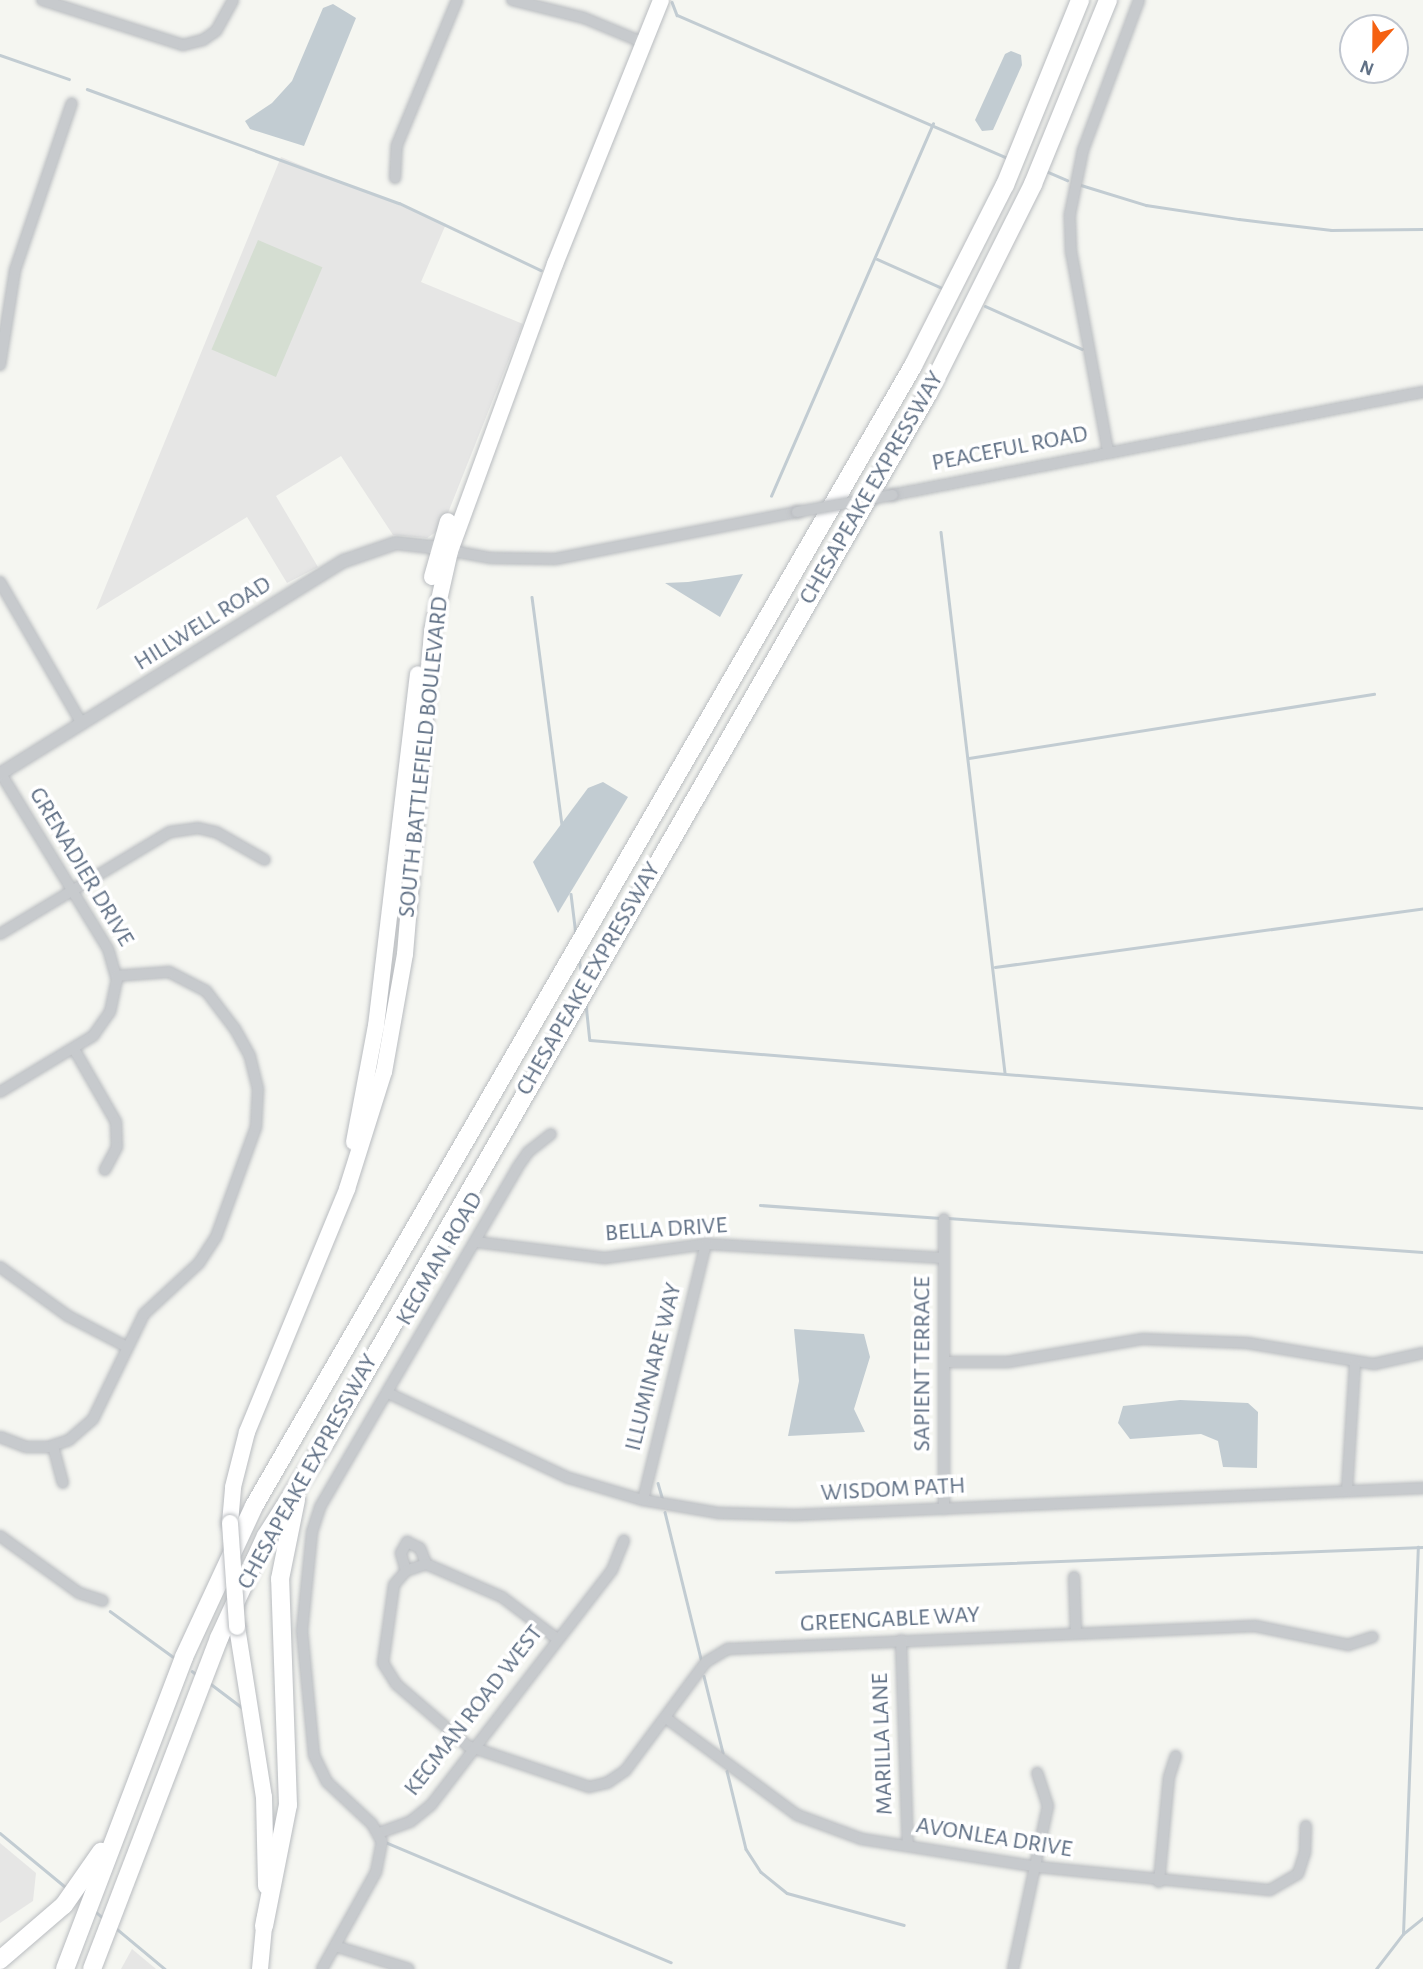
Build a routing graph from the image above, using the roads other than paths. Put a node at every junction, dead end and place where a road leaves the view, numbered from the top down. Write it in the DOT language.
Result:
graph roads {
  1 [pos="42,0"];
  2 [pos="233,0"];
  3 [pos="457,0"];
  4 [pos="512,0"];
  5 [pos="661,0"];
  6 [pos="1080,0"];
  7 [pos="1108,0"];
  8 [pos="1139,0"];
  9 [pos="644,43"];
  10 [pos="72,103"];
  11 [pos="395,178"];
  12 [pos="0,365"];
  13 [pos="1423,392"];
  14 [pos="1108,451"];
  15 [pos="445,549"];
  16 [pos="0,582"];
  17 [pos="82,723"];
  18 [pos="0,774"];
  19 [pos="265,860"];
  20 [pos="73,890"];
  21 [pos="0,934"];
  22 [pos="116,976"];
  23 [pos="74,1049"];
  24 [pos="0,1092"];
  25 [pos="551,1134"];
  26 [pos="105,1170"];
  27 [pos="944,1219"];
  28 [pos="476,1242"];
  29 [pos="706,1244"];
  30 [pos="944,1258"];
  31 [pos="0,1267"];
  32 [pos="127,1347"];
  33 [pos="1423,1353"];
  34 [pos="945,1362"];
  35 [pos="1355,1363"];
  36 [pos="388,1393"];
  37 [pos="0,1437"];
  38 [pos="326,1441"];
  39 [pos="53,1446"];
  40 [pos="63,1483"];
  41 [pos="1423,1488"];
  42 [pos="1347,1490"];
  43 [pos="643,1500"];
  44 [pos="944,1509"];
  45 [pos="0,1536"];
  46 [pos="624,1540"];
  47 [pos="426,1564"];
  48 [pos="406,1571"];
  49 [pos="1074,1577"];
  50 [pos="103,1601"];
  51 [pos="1076,1632"];
  52 [pos="1373,1637"];
  53 [pos="556,1638"];
  54 [pos="901,1640"];
  55 [pos="666,1718"];
  56 [pos="475,1749"];
  57 [pos="1176,1756"];
  58 [pos="1037,1773"];
  59 [pos="127,1806"];
  60 [pos="1306,1826"];
  61 [pos="379,1833"];
  62 [pos="908,1846"];
  63 [pos="1038,1867"];
  64 [pos="1159,1882"];
  65 [pos="264,1926"];
  66 [pos="335,1946"];
  67 [pos="0,1960"];
  68 [pos="65,1969"];
  69 [pos="92,1969"];
  70 [pos="260,1969"];
  71 [pos="322,1969"];
  72 [pos="409,1969"];
  73 [pos="1013,1969"];
  1 -- 2 [label="street"];
  3 -- 11 [label="street"];
  4 -- 9 [label="street"];
  5 -- 9 [label="main road, SOUTH BATTLEFIELD BOULEVARD"];
  6 -- 59 [label="highway, CHESAPEAKE EXPRESSWAY"];
  7 -- 38 [label="highway, CHESAPEAKE EXPRESSWAY"];
  8 -- 14 [label="street"];
  9 -- 15 [label="main road, SOUTH BATTLEFIELD BOULEVARD"];
  10 -- 12 [label="street"];
  13 -- 14 [label="street, PEACEFUL ROAD"];
  14 -- 15 [label="street, PEACEFUL ROAD, bridge"];
  15 -- 17 [label="street, HILLWELL ROAD"];
  15 -- 65 [label="main road, SOUTH BATTLEFIELD BOULEVARD, bridge"];
  16 -- 17 [label="street"];
  17 -- 18 [label="street, HILLWELL ROAD"];
  18 -- 20 [label="street, GRENADIER DRIVE"];
  19 -- 20 [label="street"];
  20 -- 21 [label="street"];
  20 -- 22 [label="street, GRENADIER DRIVE"];
  22 -- 23 [label="street, GRENADIER DRIVE"];
  22 -- 32 [label="street"];
  23 -- 24 [label="street, GRENADIER DRIVE"];
  23 -- 26 [label="street"];
  25 -- 28 [label="street, KEGMAN ROAD"];
  27 -- 30 [label="street, SAPIENT TERRACE"];
  28 -- 29 [label="street, BELLA DRIVE"];
  28 -- 36 [label="street, KEGMAN ROAD"];
  29 -- 30 [label="street, BELLA DRIVE"];
  29 -- 43 [label="street, ILLUMINARE WAY"];
  30 -- 34 [label="street, SAPIENT TERRACE"];
  31 -- 32 [label="street"];
  32 -- 39 [label="street"];
  33 -- 35 [label="street"];
  34 -- 35 [label="street"];
  34 -- 44 [label="street, SAPIENT TERRACE"];
  35 -- 42 [label="street"];
  36 -- 43 [label="street, WISDOM PATH"];
  36 -- 61 [label="street, KEGMAN ROAD"];
  37 -- 39 [label="street"];
  38 -- 65 [label="highway"];
  38 -- 69 [label="highway, CHESAPEAKE EXPRESSWAY"];
  39 -- 40 [label="street"];
  41 -- 42 [label="street, WISDOM PATH"];
  42 -- 44 [label="street, WISDOM PATH"];
  43 -- 44 [label="street, WISDOM PATH"];
  45 -- 50 [label="street"];
  46 -- 53 [label="street, KEGMAN ROAD WEST"];
  47 -- 48 [label="street"];
  47 -- 48 [label="street, GREENGABLE WAY"];
  47 -- 53 [label="street"];
  48 -- 56 [label="street, GREENGABLE WAY"];
  49 -- 51 [label="street"];
  51 -- 52 [label="street, GREENGABLE WAY"];
  51 -- 54 [label="street, GREENGABLE WAY"];
  53 -- 56 [label="street, KEGMAN ROAD WEST"];
  54 -- 55 [label="street, GREENGABLE WAY"];
  54 -- 62 [label="street, MARILLA LANE"];
  55 -- 56 [label="street, GREENGABLE WAY"];
  55 -- 62 [label="street, AVONLEA DRIVE"];
  56 -- 61 [label="street, KEGMAN ROAD WEST"];
  57 -- 64 [label="street"];
  58 -- 63 [label="street"];
  59 -- 67 [label="highway"];
  59 -- 68 [label="highway, CHESAPEAKE EXPRESSWAY"];
  60 -- 64 [label="street, AVONLEA DRIVE"];
  61 -- 66 [label="street"];
  62 -- 63 [label="street, AVONLEA DRIVE"];
  63 -- 64 [label="street, AVONLEA DRIVE"];
  63 -- 73 [label="street"];
  65 -- 70 [label="main road, SOUTH BATTLEFIELD BOULEVARD"];
  66 -- 71 [label="street"];
  66 -- 72 [label="street"];
}
